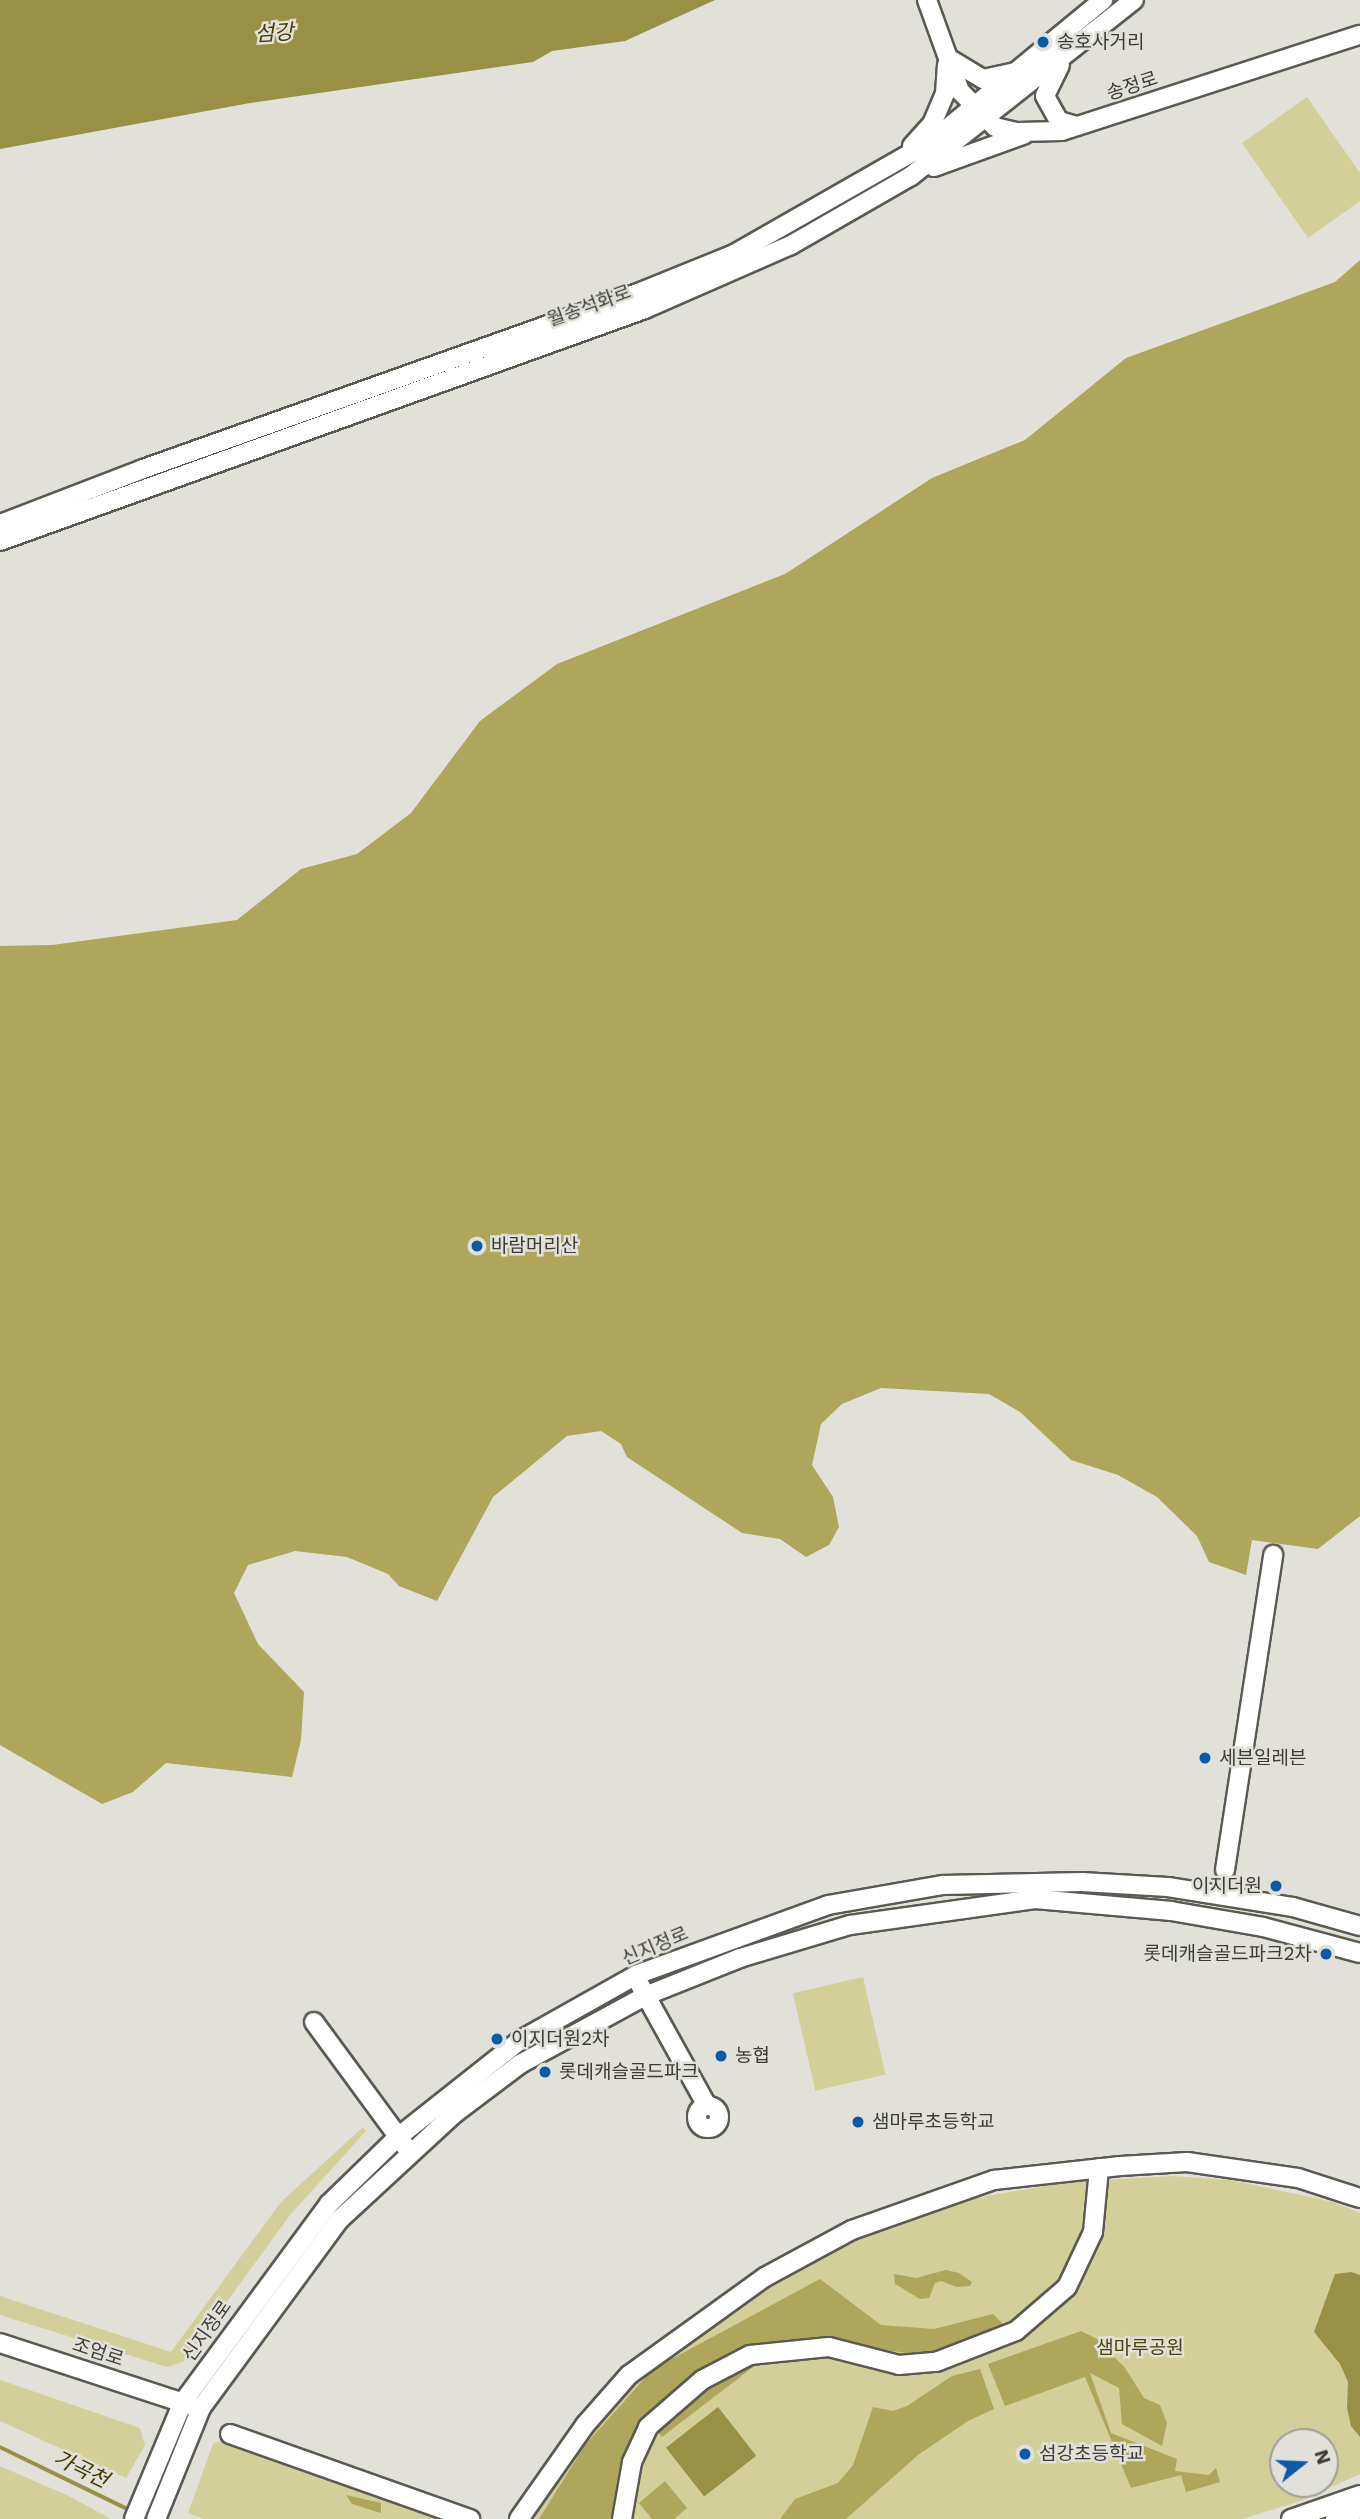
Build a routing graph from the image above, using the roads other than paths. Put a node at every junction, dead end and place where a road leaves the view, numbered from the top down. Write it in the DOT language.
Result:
graph roads {
  1 [pos="927,0"];
  2 [pos="1103,0"];
  3 [pos="1134,0"];
  4 [pos="1360,35"];
  5 [pos="948,58"];
  6 [pos="1062,61"];
  7 [pos="1018,71"];
  8 [pos="981,114"];
  9 [pos="1076,126"];
  10 [pos="1046,132"];
  11 [pos="898,162"];
  12 [pos="911,176"];
  13 [pos="0,524"];
  14 [pos="0,541"];
  15 [pos="1273,1555"];
  16 [pos="1225,1870"];
  17 [pos="1360,1926"];
  18 [pos="1360,1953"];
  19 [pos="636,1975"];
  20 [pos="645,1996"];
  21 [pos="314,2022"];
  22 [pos="707,2106"];
  23 [pos="398,2137"];
  24 [pos="411,2153"];
  25 [pos="1098,2168"];
  26 [pos="1360,2198"];
  27 [pos="0,2343"];
  28 [pos="183,2402"];
  29 [pos="201,2409"];
  30 [pos="230,2434"];
  31 [pos="1360,2495"];
  32 [pos="1360,2509"];
  33 [pos="134,2519"];
  34 [pos="156,2519"];
  35 [pos="470,2519"];
  36 [pos="519,2519"];
  37 [pos="622,2519"];
  38 [pos="1291,2519"];
  39 [pos="1335,2519"];
  1 -- 5 [label="street"];
  2 -- 7 [label="street, 월송석화로"];
  3 -- 6 [label="street, 월송석화로"];
  4 -- 9 [label="street, 송정로"];
  5 -- 7 [label="street"];
  5 -- 8 [label="street"];
  5 -- 11 [label="street"];
  6 -- 8 [label="street, 월송석화로"];
  6 -- 9 [label="street"];
  7 -- 8 [label="street, 월송석화로"];
  8 -- 10 [label="street, 송정로"];
  8 -- 11 [label="street, 월송석화로"];
  8 -- 12 [label="street, 월송석화로"];
  9 -- 10 [label="street, 송정로"];
  10 -- 12 [label="street"];
  11 -- 13 [label="street, 월송석화로"];
  12 -- 14 [label="street, 월송석화로"];
  15 -- 16 [label="street"];
  17 -- 19 [label="street, 신지정로"];
  18 -- 20 [label="street, 신지정로"];
  19 -- 20 [label="street"];
  19 -- 23 [label="street, 신지정로"];
  20 -- 22 [label="street"];
  20 -- 24 [label="street, 신지정로"];
  21 -- 23 [label="street"];
  23 -- 24 [label="street"];
  23 -- 28 [label="street, 신지정로"];
  24 -- 29 [label="street, 신지정로"];
  25 -- 26 [label="street"];
  25 -- 36 [label="street"];
  25 -- 37 [label="street"];
  27 -- 28 [label="street, 조엄로"];
  28 -- 29 [label="street, 조엄로"];
  28 -- 33 [label="street, 신지정로"];
  29 -- 34 [label="street, 신지정로"];
  30 -- 35 [label="street"];
  31 -- 38 [label="street"];
  32 -- 39 [label="street"];
}
